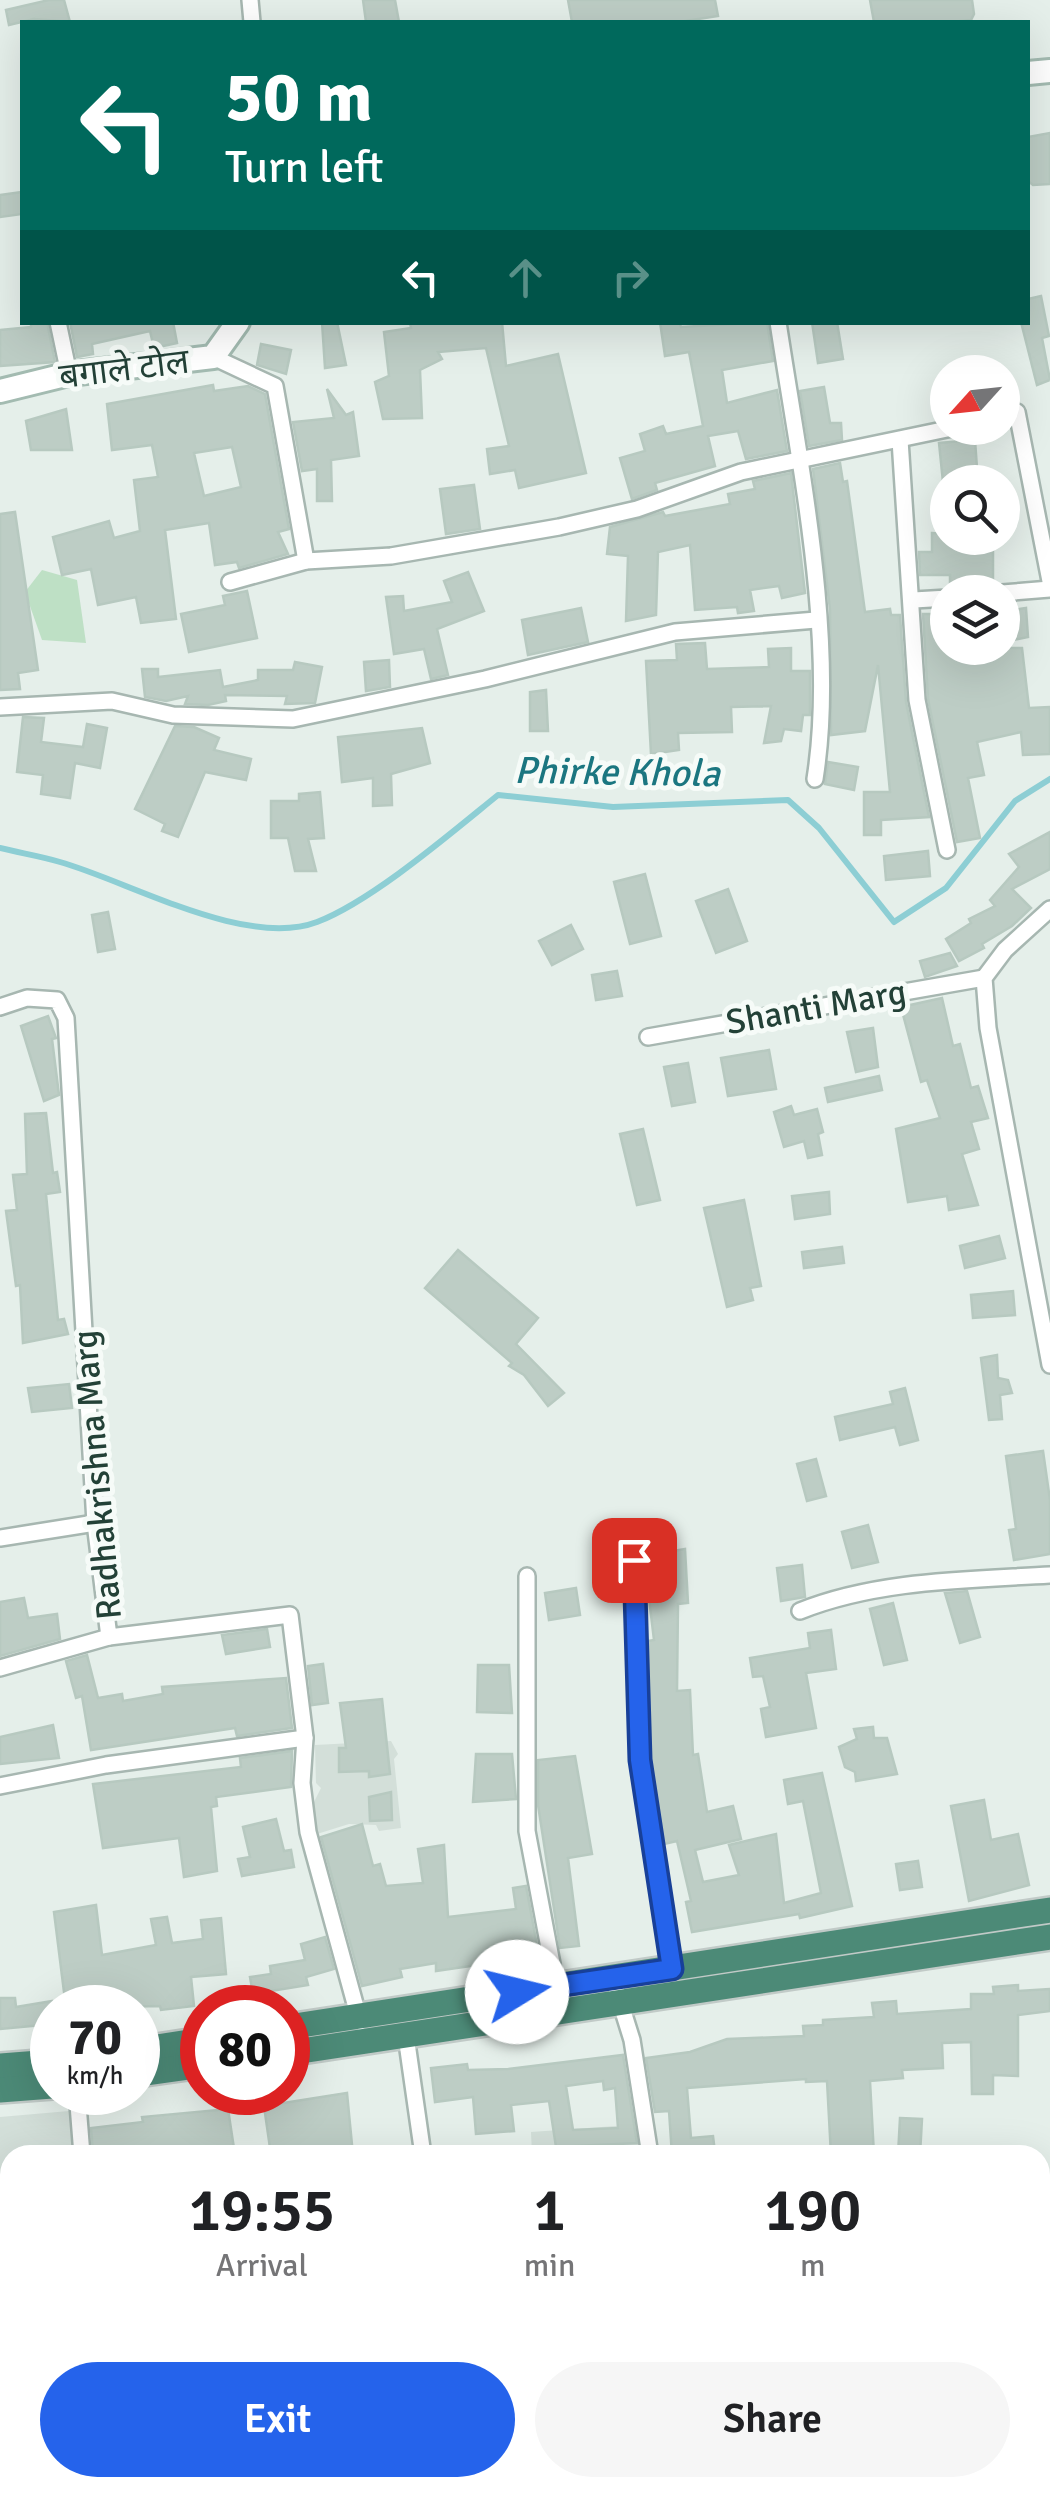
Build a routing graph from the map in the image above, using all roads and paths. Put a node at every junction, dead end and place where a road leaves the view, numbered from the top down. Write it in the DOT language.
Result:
graph roads {
  1 [pos="59,325"];
  2 [pos="778,325"];
  3 [pos="237,326"];
  4 [pos="213,357"];
  5 [pos="69,374"];
  6 [pos="0,391"];
  7 [pos="1020,427"];
  8 [pos="930,433"];
  9 [pos="900,440"];
  10 [pos="798,458"];
  11 [pos="306,561"];
  12 [pos="1050,581"];
  13 [pos="230,582"];
  14 [pos="1050,589"];
  15 [pos="1020,592"];
  16 [pos="930,599"];
  17 [pos="914,600"];
  18 [pos="816,620"];
  19 [pos="0,707"];
  20 [pos="816,779"];
  21 [pos="947,850"];
  22 [pos="1050,909"];
  23 [pos="984,978"];
  24 [pos="0,1007"];
  25 [pos="648,1036"];
  26 [pos="1050,1365"];
  27 [pos="94,1522"];
  28 [pos="0,1538"];
  29 [pos="634,1560"];
  30 [pos="1050,1575"];
  31 [pos="527,1576"];
  32 [pos="800,1611"];
  33 [pos="109,1636"];
  34 [pos="0,1668"];
  35 [pos="305,1738"];
  36 [pos="0,1786"];
  37 [pos="1050,1910"];
  38 [pos="1050,1937"];
  39 [pos="672,1969"];
  40 [pos="556,1985"];
  41 [pos="615,1991"];
  42 [pos="359,2016"];
  43 [pos="310,2024"];
  44 [pos="406,2036"];
  45 [pos="365,2042"];
  46 [pos="310,2050"];
  47 [pos="30,2064"];
  48 [pos="0,2066"];
  49 [pos="30,2088"];
  50 [pos="0,2090"];
  51 [pos="79,2115"];
  52 [pos="81,2145"];
  53 [pos="422,2145"];
  54 [pos="648,2145"];
  1 -- 5 [label="street"];
  2 -- 10 [label="street"];
  3 -- 4 [label="main road, बगाले टोल"];
  4 -- 5 [label="main road, बगाले टोल"];
  4 -- 11 [label="street"];
  5 -- 6 [label="main road, बगाले टोल"];
  7 -- 12 [label="street"];
  8 -- 9 [label="street"];
  9 -- 10 [label="street"];
  9 -- 17 [label="street"];
  10 -- 11 [label="street"];
  10 -- 18 [label="street"];
  11 -- 13 [label="street"];
  14 -- 15 [label="street"];
  16 -- 17 [label="street"];
  17 -- 21 [label="street"];
  18 -- 19 [label="street"];
  18 -- 20 [label="street"];
  22 -- 23 [label="street"];
  23 -- 25 [label="street, Shanti Marg"];
  23 -- 26 [label="street"];
  24 -- 27 [label="street, Radhakrishna Marg"];
  27 -- 28 [label="street"];
  27 -- 33 [label="street, Radhakrishna Marg"];
  29 -- 39 [label="street"];
  30 -- 32 [label="street"];
  31 -- 40 [label="street"];
  33 -- 34 [label="street"];
  33 -- 35 [label="street, Radhakrishna Marg"];
  35 -- 36 [label="street"];
  35 -- 42 [label="street, Radhakrishna Marg"];
  37 -- 39 [label="highway"];
  38 -- 41 [label="highway"];
  39 -- 41 [label="highway"];
  40 -- 41 [label="highway"];
  40 -- 42 [label="highway"];
  41 -- 44 [label="highway"];
  41 -- 54 [label="street"];
  42 -- 43 [label="highway"];
  42 -- 45 [label="street, Radhakrishna Marg"];
  44 -- 45 [label="highway"];
  44 -- 53 [label="street"];
  45 -- 46 [label="highway"];
  47 -- 48 [label="highway"];
  49 -- 50 [label="highway"];
  51 -- 52 [label="street"];
}
